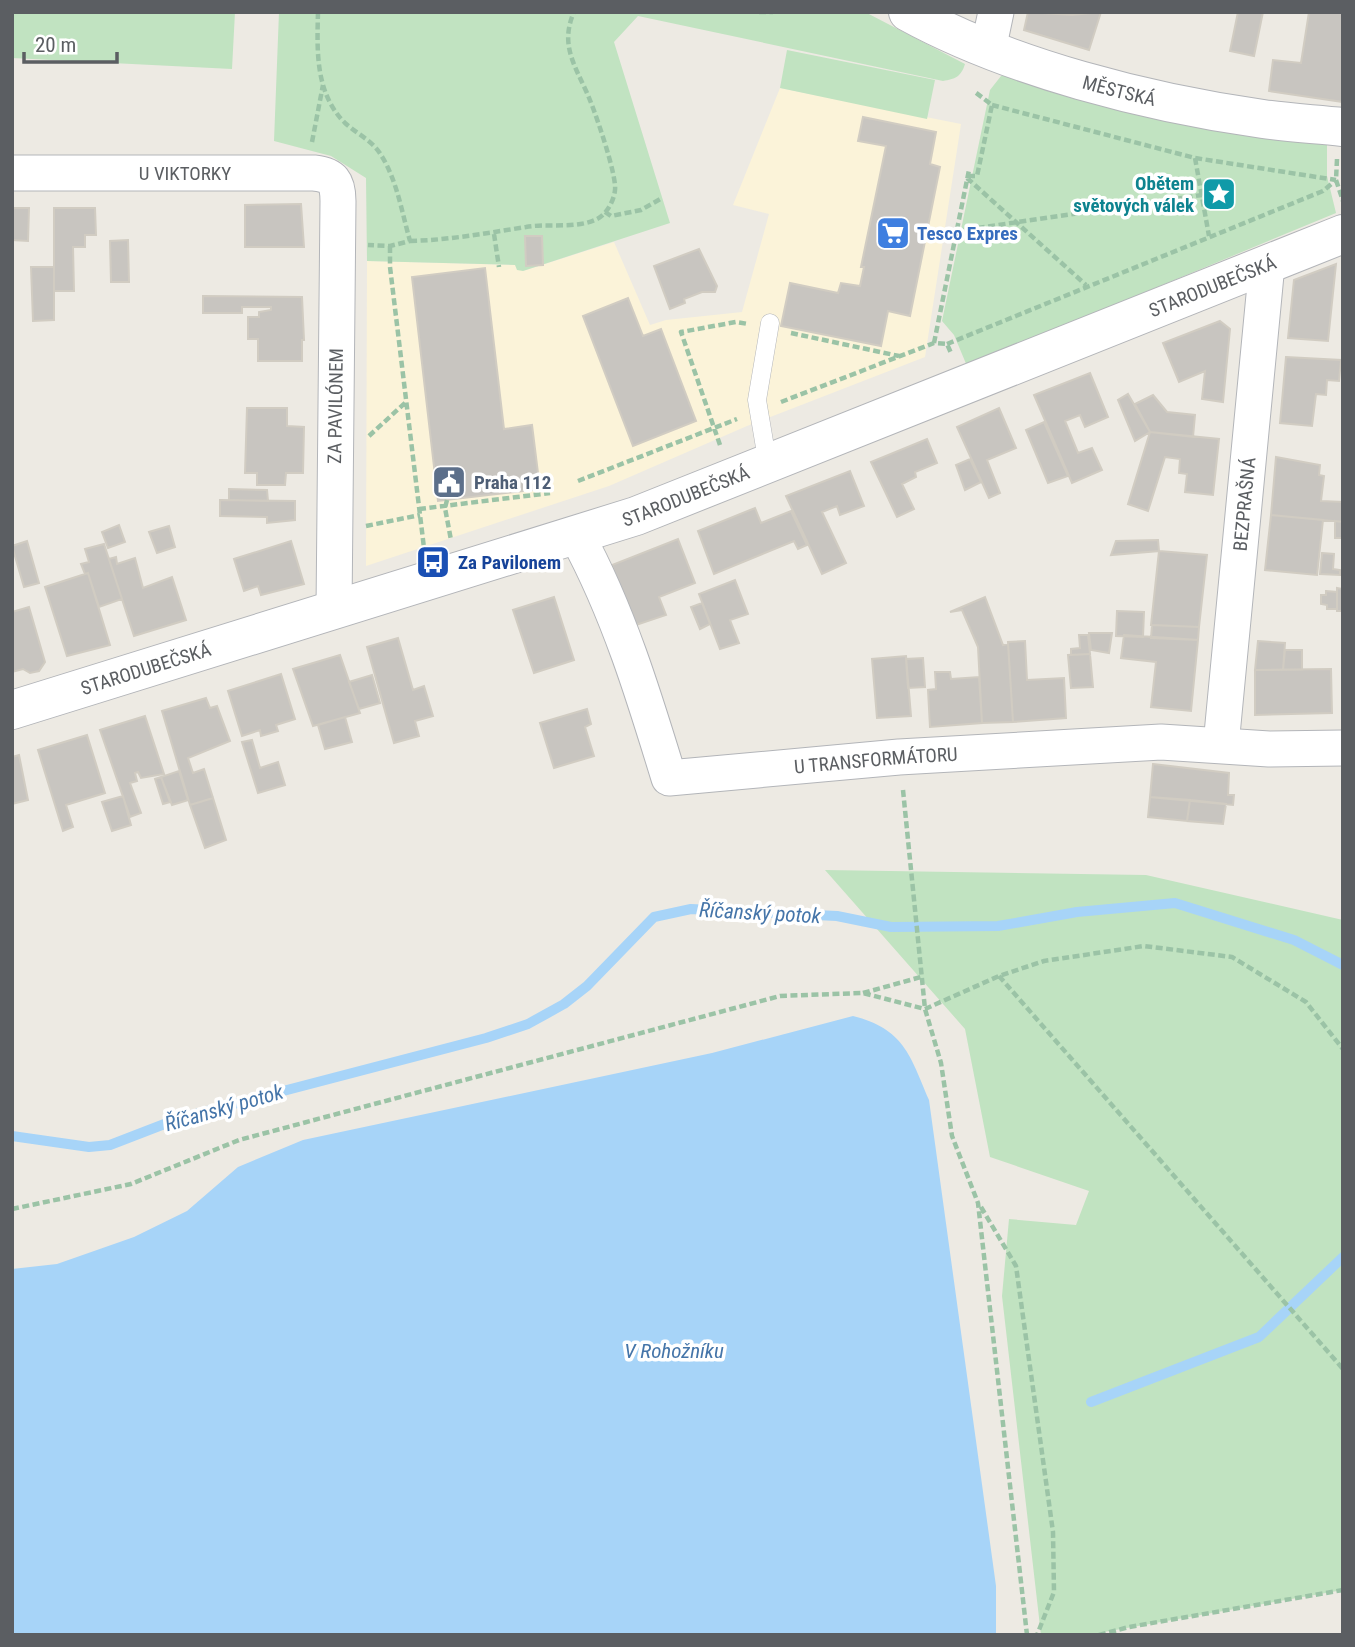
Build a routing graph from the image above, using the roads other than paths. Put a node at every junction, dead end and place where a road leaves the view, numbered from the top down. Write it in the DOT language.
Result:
graph roads {
  1 [pos="908,12"];
  2 [pos="996,12"];
  3 [pos="988,50"];
  4 [pos="1341,127"];
  5 [pos="12,173"];
  6 [pos="338,201"];
  7 [pos="1343,234"];
  8 [pos="1266,264"];
  9 [pos="769,326"];
  10 [pos="768,465"];
  11 [pos="577,536"];
  12 [pos="334,610"];
  13 [pos="12,710"];
  14 [pos="1221,745"];
  15 [pos="1343,748"];
  1 -- 3 [label="street, MĚSTSKÁ"];
  2 -- 3 [label="street"];
  3 -- 4 [label="street, MĚSTSKÁ"];
  5 -- 6 [label="street, U VIKTORKY"];
  6 -- 12 [label="street, ZA PAVILÓNEM"];
  7 -- 8 [label="street, STARODUBEČSKÁ"];
  8 -- 10 [label="street, STARODUBEČSKÁ"];
  8 -- 14 [label="street, BEZPRAŠNÁ"];
  9 -- 10 [label="lane"];
  10 -- 11 [label="street, STARODUBEČSKÁ"];
  11 -- 12 [label="street, STARODUBEČSKÁ"];
  11 -- 14 [label="street, U TRANSFORMÁTORU"];
  12 -- 13 [label="street, STARODUBEČSKÁ"];
  14 -- 15 [label="street, U TRANSFORMÁTORU"];
}
